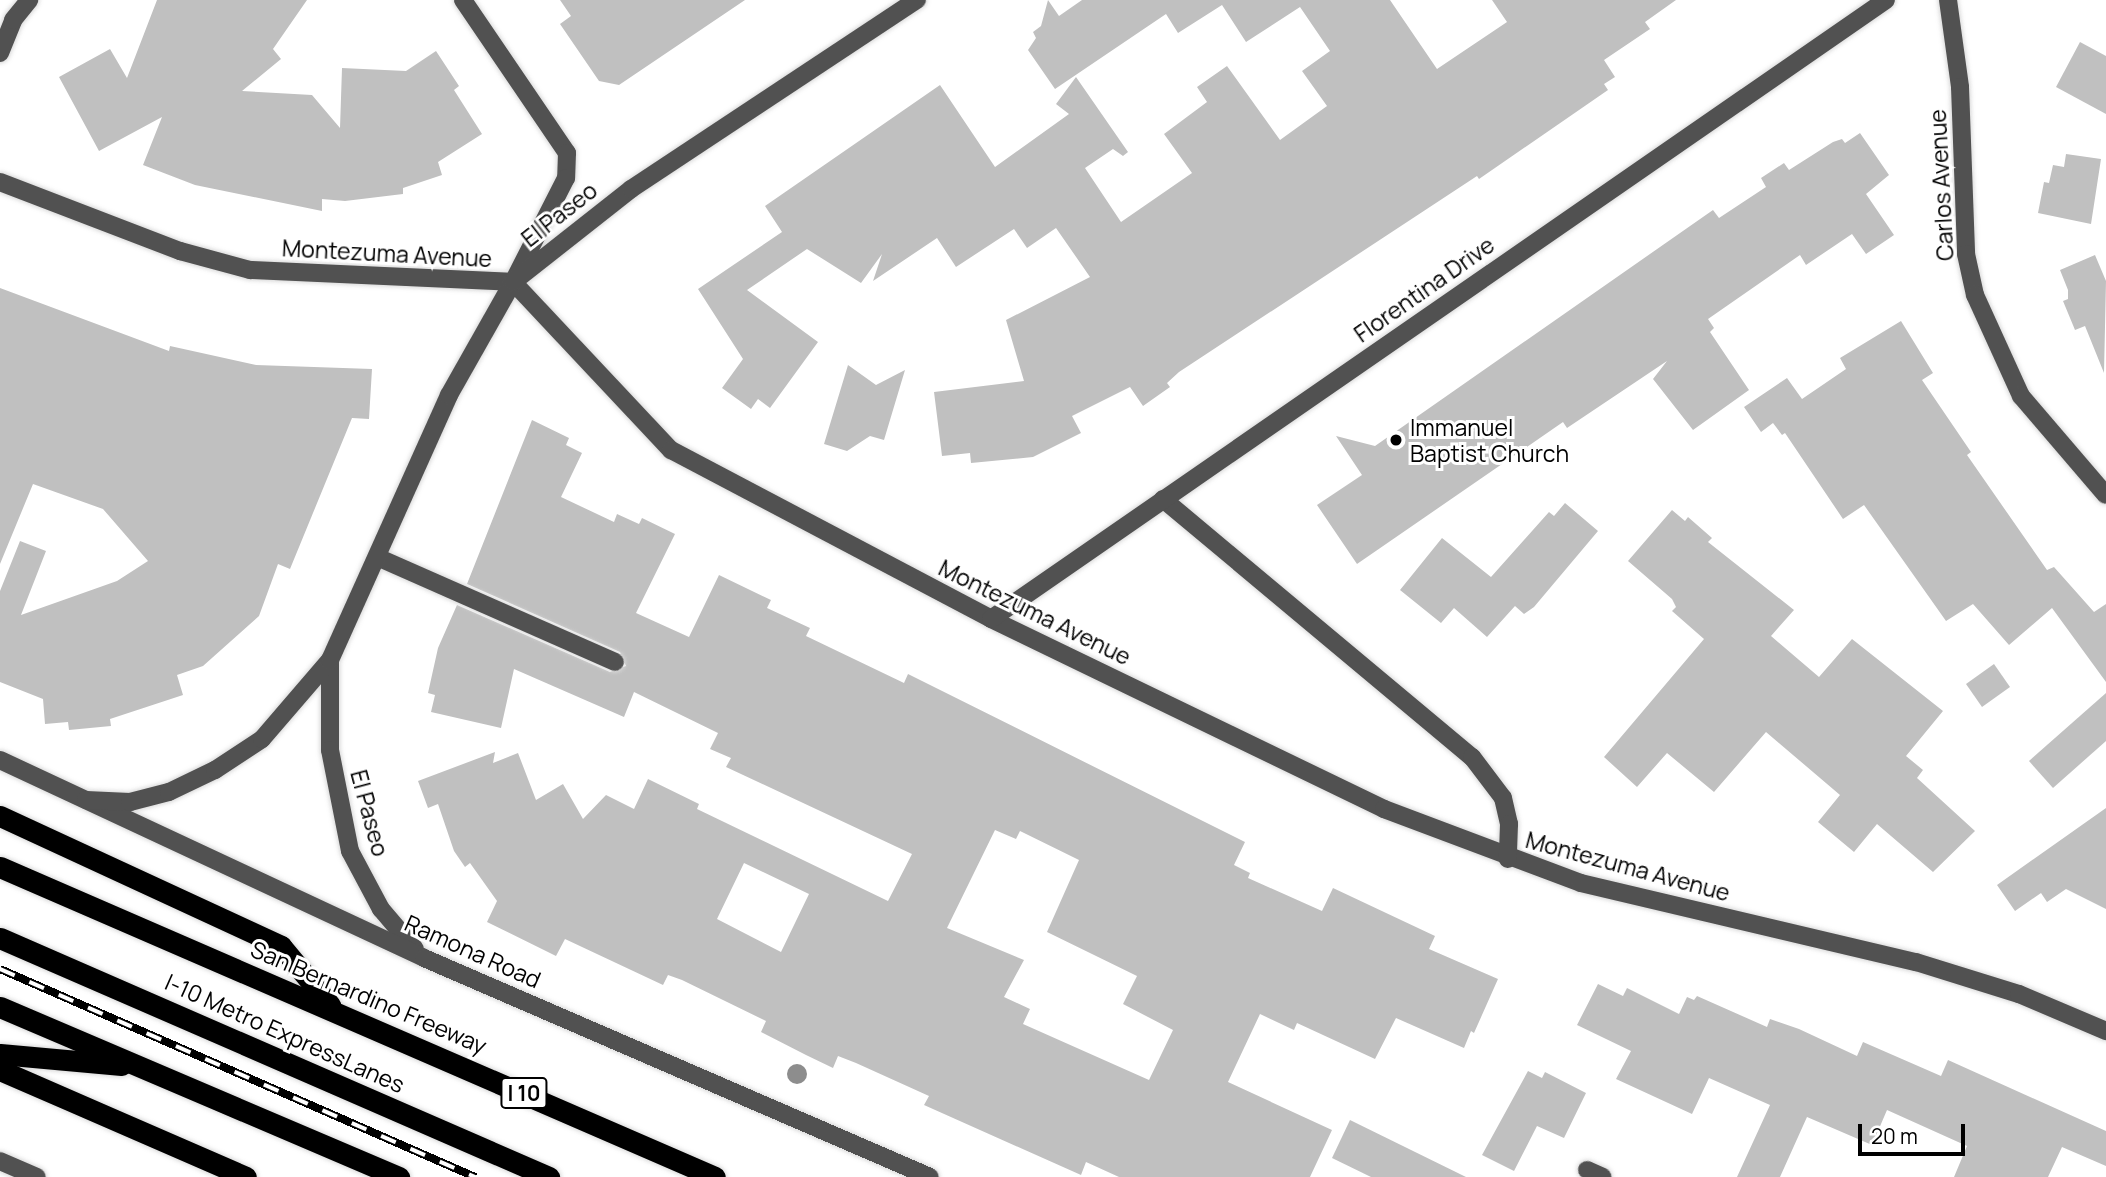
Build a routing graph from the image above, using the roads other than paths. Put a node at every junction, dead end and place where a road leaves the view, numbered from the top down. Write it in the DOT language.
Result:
graph roads {
  1 [pos="9,0"];
  2 [pos="29,0"];
  3 [pos="463,0"];
  4 [pos="916,0"];
  5 [pos="1886,0"];
  6 [pos="1948,0"];
  7 [pos="13,20"];
  8 [pos="0,53"];
  9 [pos="0,182"];
  10 [pos="513,282"];
  11 [pos="2106,495"];
  12 [pos="1163,499"];
  13 [pos="377,556"];
  14 [pos="991,619"];
  15 [pos="330,660"];
  16 [pos="615,662"];
  17 [pos="0,760"];
  18 [pos="86,800"];
  19 [pos="0,816"];
  20 [pos="1508,859"];
  21 [pos="0,867"];
  22 [pos="0,937"];
  23 [pos="424,957"];
  24 [pos="0,1007"];
  25 [pos="333,1009"];
  26 [pos="2106,1031"];
  27 [pos="0,1054"];
  28 [pos="141,1066"];
  29 [pos="0,1070"];
  30 [pos="0,1161"];
  31 [pos="37,1177"];
  32 [pos="246,1177"];
  33 [pos="399,1177"];
  34 [pos="548,1177"];
  35 [pos="715,1177"];
  36 [pos="930,1177"];
  1 -- 7 [label="street"];
  2 -- 7 [label="street"];
  3 -- 10 [label="street"];
  4 -- 10 [label="street, El Paseo"];
  5 -- 12 [label="street, Florentina Drive"];
  6 -- 11 [label="street, Carlos Avenue"];
  7 -- 8 [label="street"];
  9 -- 10 [label="street, Montezuma Avenue"];
  10 -- 13 [label="street, El Paseo"];
  10 -- 14 [label="street, Montezuma Avenue"];
  12 -- 14 [label="street, Florentina Drive"];
  12 -- 20 [label="street"];
  13 -- 15 [label="street, El Paseo"];
  13 -- 16 [label="street"];
  14 -- 20 [label="street, Montezuma Avenue"];
  15 -- 18 [label="street, El Paseo"];
  15 -- 23 [label="street, El Paseo"];
  17 -- 18 [label="street, Ramona Road"];
  18 -- 23 [label="street, Ramona Road"];
  19 -- 25 [label="highway"];
  20 -- 26 [label="street, Montezuma Avenue"];
  21 -- 25 [label="highway, San Bernardino Freeway / I 10"];
  22 -- 34 [label="highway, I-10 Metro ExpressLanes"];
  23 -- 36 [label="street, Ramona Road"];
  24 -- 28 [label="highway"];
  25 -- 35 [label="highway, San Bernardino Freeway / I 10"];
  27 -- 28 [label="highway"];
  28 -- 33 [label="highway"];
  29 -- 32 [label="highway"];
  30 -- 31 [label="street"];
}
